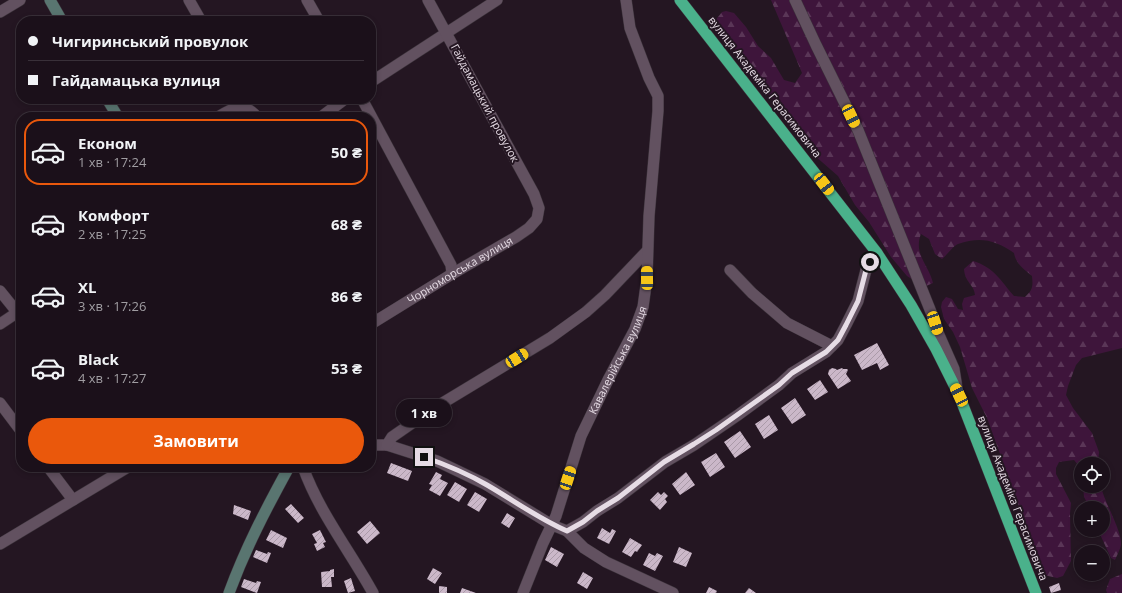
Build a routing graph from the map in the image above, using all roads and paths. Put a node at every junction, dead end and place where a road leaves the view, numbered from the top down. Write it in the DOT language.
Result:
graph roads {
  1 [pos="20,0"];
  2 [pos="50,0"];
  3 [pos="189,0"];
  4 [pos="307,0"];
  5 [pos="428,0"];
  6 [pos="497,0"];
  7 [pos="626,0"];
  8 [pos="680,0"];
  9 [pos="795,0"];
  10 [pos="0,12"];
  11 [pos="59,16"];
  12 [pos="198,16"];
  13 [pos="316,16"];
  14 [pos="446,32"];
  15 [pos="376,79"];
  16 [pos="338,104"];
  17 [pos="228,112"];
  18 [pos="251,112"];
  19 [pos="328,112"];
  20 [pos="376,125"];
  21 [pos="539,208"];
  22 [pos="647,251"];
  23 [pos="877,253"];
  24 [pos="730,270"];
  25 [pos="452,274"];
  26 [pos="0,291"];
  27 [pos="16,308"];
  28 [pos="16,313"];
  29 [pos="376,321"];
  30 [pos="0,324"];
  31 [pos="832,346"];
  32 [pos="959,395"];
  33 [pos="0,403"];
  34 [pos="16,424"];
  35 [pos="376,445"];
  36 [pos="387,446"];
  37 [pos="52,472"];
  38 [pos="120,472"];
  39 [pos="286,472"];
  40 [pos="305,472"];
  41 [pos="73,500"];
  42 [pos="552,525"];
  43 [pos="567,531"];
  44 [pos="0,544"];
  45 [pos="229,593"];
  46 [pos="373,593"];
  47 [pos="523,593"];
  48 [pos="672,593"];
  49 [pos="1036,593"];
  1 -- 10 [label="street"];
  2 -- 11 [label="main road"];
  3 -- 12 [label="street"];
  4 -- 13 [label="street"];
  5 -- 14 [label="street, Гайдамацький провулок"];
  6 -- 14 [label="street"];
  7 -- 22 [label="street, Кавалерійська вулиця"];
  8 -- 23 [label="highway, вулиця Академіка Герасимовича"];
  9 -- 32 [label="street"];
  14 -- 15 [label="street"];
  14 -- 21 [label="street, Гайдамацький провулок"];
  16 -- 19 [label="street"];
  17 -- 18 [label="street"];
  20 -- 25 [label="street"];
  21 -- 25 [label="street, Чорноморська вулиця"];
  22 -- 36 [label="street"];
  22 -- 42 [label="street, Кавалерійська вулиця"];
  23 -- 31 [label="street"];
  23 -- 32 [label="highway, вулиця Академіка Герасимовича"];
  24 -- 31 [label="street"];
  25 -- 29 [label="street, Чорноморська вулиця"];
  26 -- 27 [label="street"];
  28 -- 30 [label="street"];
  31 -- 43 [label="street"];
  32 -- 49 [label="highway, вулиця Академіка Герасимовича"];
  33 -- 34 [label="street"];
  35 -- 36 [label="street"];
  36 -- 42 [label="street"];
  37 -- 41 [label="street"];
  38 -- 41 [label="street"];
  39 -- 45 [label="main road"];
  40 -- 46 [label="street"];
  41 -- 44 [label="street"];
  42 -- 43 [label="street"];
  42 -- 47 [label="street, Кавалерійська вулиця"];
  43 -- 48 [label="street"];
}
